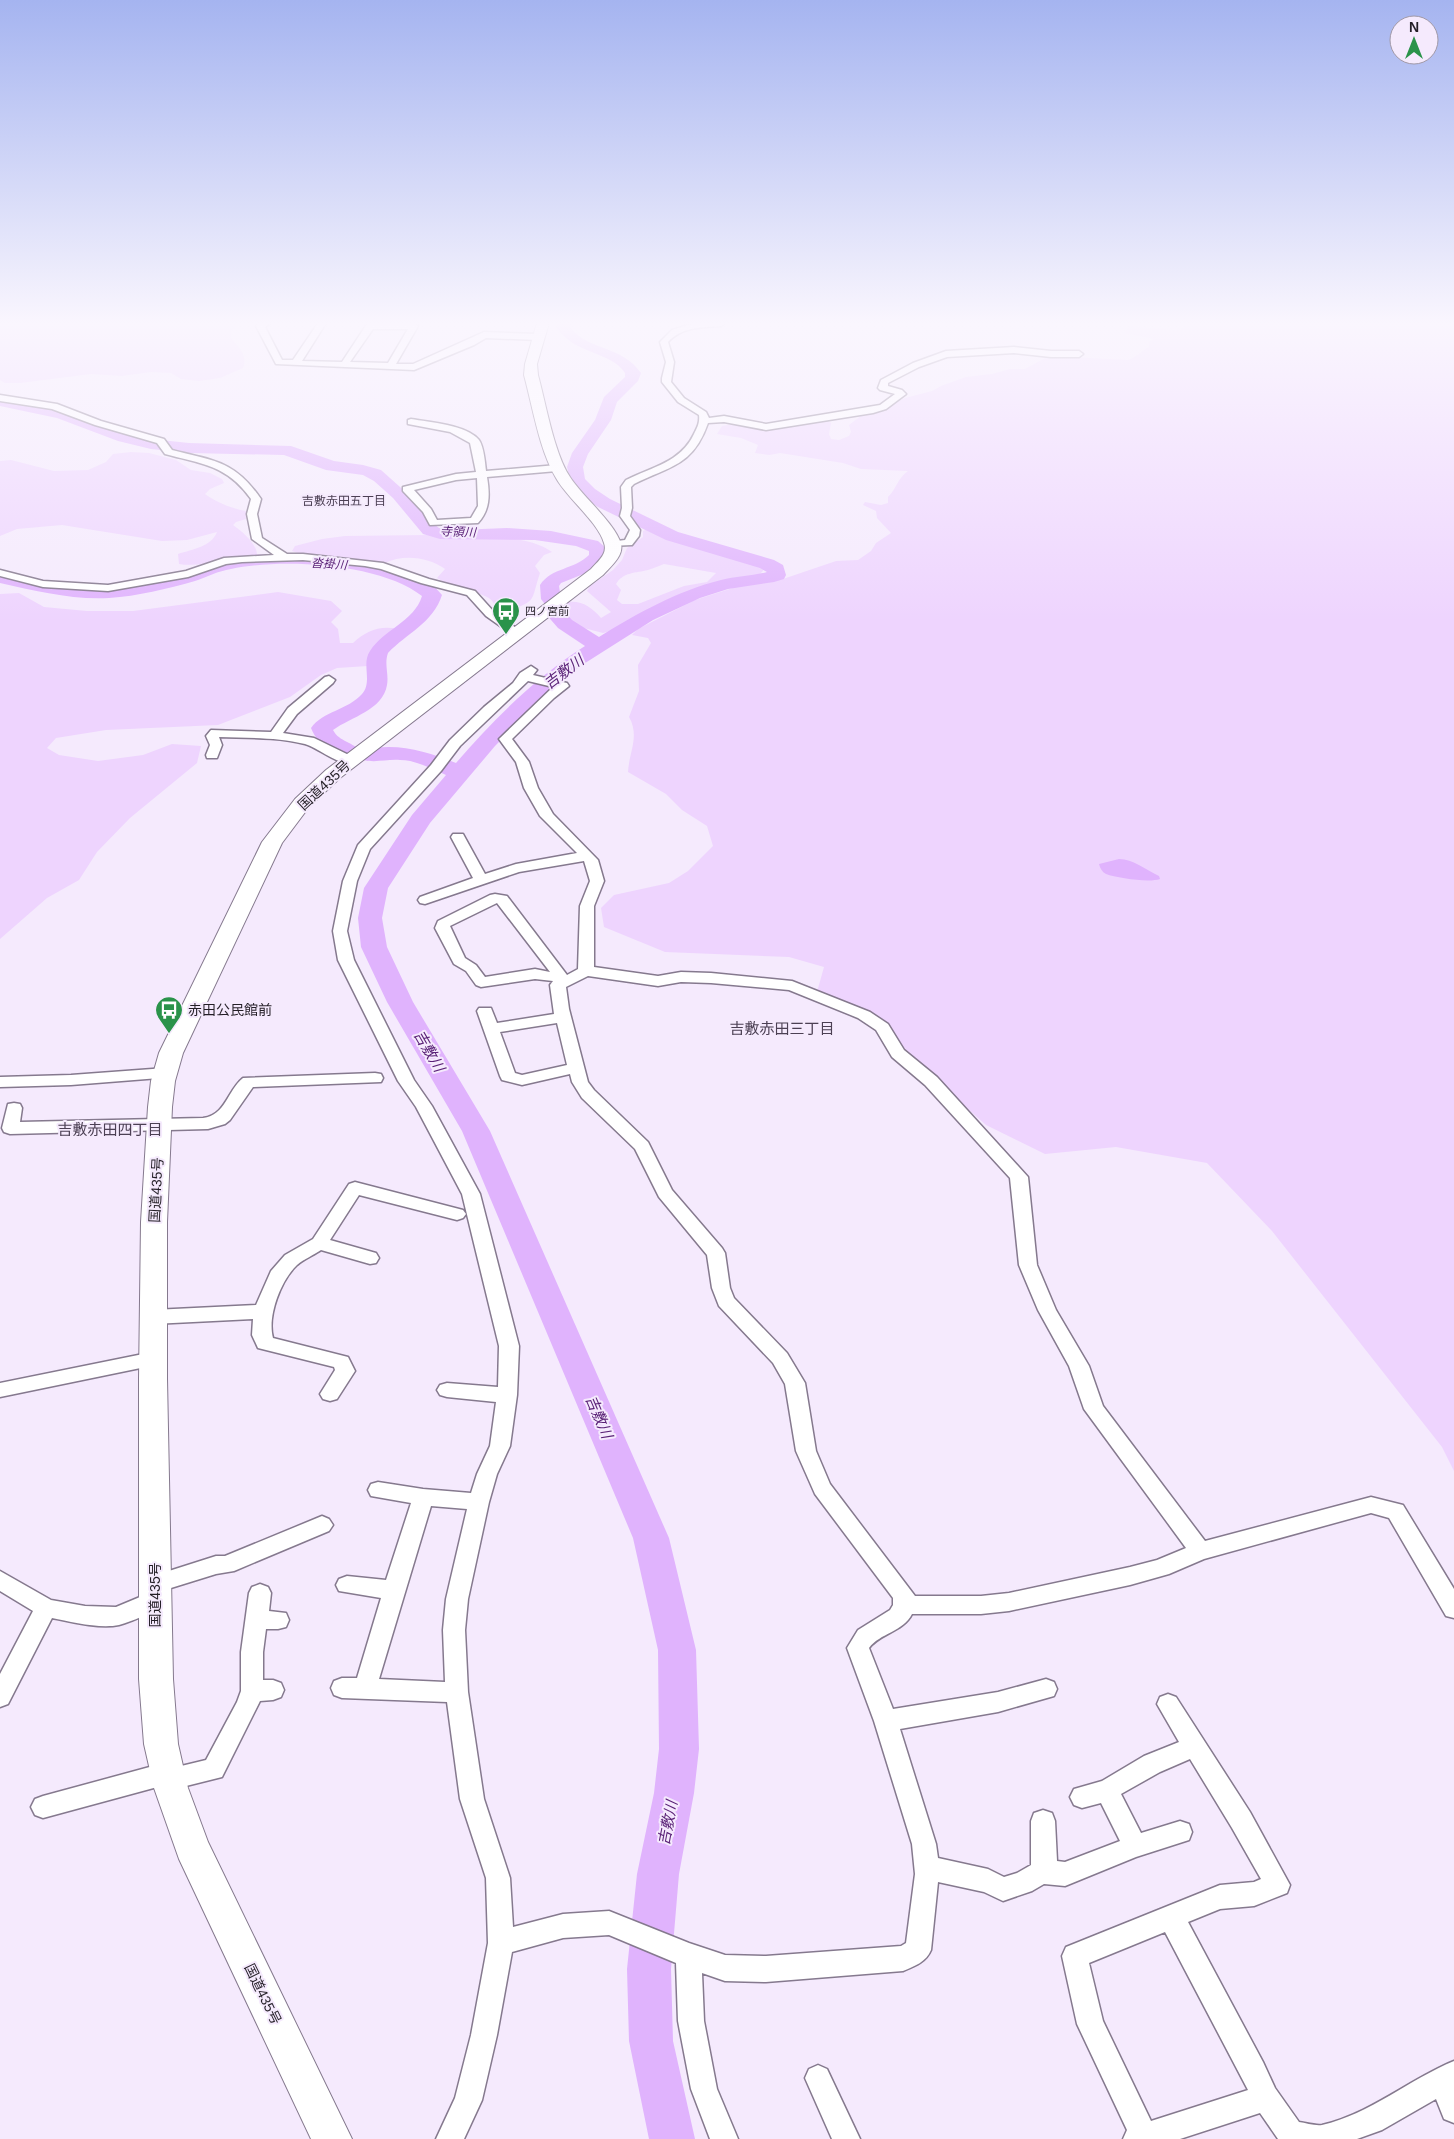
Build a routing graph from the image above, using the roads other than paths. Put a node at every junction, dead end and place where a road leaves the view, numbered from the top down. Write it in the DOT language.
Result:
graph roads {
  1 [pos="98,423"];
  2 [pos="416,423"];
  3 [pos="545,423"];
  4 [pos="703,423"];
  5 [pos="744,423"];
  6 [pos="793,423"];
  7 [pos="557,468"];
  8 [pos="482,474"];
  9 [pos="613,544"];
  10 [pos="283,556"];
  11 [pos="0,573"];
  12 [pos="517,633"];
  13 [pos="530,675"];
  14 [pos="329,680"];
  15 [pos="557,684"];
  16 [pos="275,736"];
  17 [pos="212,755"];
  18 [pos="350,761"];
  19 [pos="458,837"];
  20 [pos="586,856"];
  21 [pos="482,881"];
  22 [pos="426,900"];
  23 [pos="586,971"];
  24 [pos="563,980"];
  25 [pos="485,1011"];
  26 [pos="563,1017"];
  27 [pos="491,1030"];
  28 [pos="576,1068"];
  29 [pos="166,1073"];
  30 [pos="375,1078"];
  31 [pos="0,1082"];
  32 [pos="14,1108"];
  33 [pos="159,1126"];
  34 [pos="457,1214"];
  35 [pos="319,1243"];
  36 [pos="370,1258"];
  37 [pos="262,1312"];
  38 [pos="153,1316"];
  39 [pos="153,1359"];
  40 [pos="0,1390"];
  41 [pos="447,1390"];
  42 [pos="330,1394"];
  43 [pos="508,1395"];
  44 [pos="378,1490"];
  45 [pos="423,1497"];
  46 [pos="479,1502"];
  47 [pos="322,1525"];
  48 [pos="1200,1551"];
  49 [pos="0,1580"];
  50 [pos="347,1585"];
  51 [pos="394,1590"];
  52 [pos="155,1592"];
  53 [pos="260,1593"];
  54 [pos="905,1605"];
  55 [pos="46,1608"];
  56 [pos="1454,1609"];
  57 [pos="342,1688"];
  58 [pos="364,1689"];
  59 [pos="1046,1689"];
  60 [pos="457,1692"];
  61 [pos="0,1697"];
  62 [pos="1168,1704"];
  63 [pos="886,1721"];
  64 [pos="1194,1746"];
  65 [pos="169,1776"];
  66 [pos="1107,1790"];
  67 [pos="1082,1797"];
  68 [pos="43,1807"];
  69 [pos="1043,1821"];
  70 [pos="1180,1832"];
  71 [pos="1135,1846"];
  72 [pos="926,1867"];
  73 [pos="1042,1872"];
  74 [pos="1171,1917"];
  75 [pos="501,1943"];
  76 [pos="689,1956"];
  77 [pos="1448,2077"];
  78 [pos="818,2078"];
  79 [pos="1266,2098"];
  80 [pos="1454,2109"];
  81 [pos="1141,2138"];
  82 [pos="332,2139"];
  83 [pos="450,2139"];
  84 [pos="724,2139"];
  85 [pos="846,2139"];
  1 -- 10 [label="street"];
  2 -- 8 [label="street"];
  3 -- 7 [label="highway"];
  4 -- 9 [label="street"];
  5 -- 6 [label="street"];
  7 -- 8 [label="street"];
  7 -- 9 [label="highway"];
  8 -- 8 [label="street"];
  9 -- 12 [label="highway, 国道435号"];
  10 -- 11 [label="street"];
  10 -- 12 [label="street"];
  12 -- 18 [label="highway, 国道435号"];
  13 -- 15 [label="street"];
  13 -- 43 [label="street"];
  14 -- 16 [label="street"];
  15 -- 20 [label="street"];
  16 -- 17 [label="street"];
  16 -- 18 [label="street"];
  18 -- 29 [label="highway, 国道435号"];
  19 -- 21 [label="street"];
  20 -- 21 [label="street"];
  20 -- 23 [label="street"];
  21 -- 22 [label="street"];
  23 -- 24 [label="street"];
  23 -- 48 [label="street"];
  24 -- 24 [label="street"];
  24 -- 26 [label="street"];
  25 -- 27 [label="street"];
  26 -- 27 [label="street"];
  26 -- 28 [label="street"];
  27 -- 28 [label="street"];
  28 -- 54 [label="street"];
  29 -- 31 [label="street"];
  29 -- 33 [label="highway, 国道435号"];
  30 -- 33 [label="street"];
  32 -- 33 [label="street"];
  33 -- 38 [label="highway, 国道435号"];
  34 -- 35 [label="street"];
  35 -- 36 [label="street"];
  35 -- 37 [label="street"];
  37 -- 38 [label="street"];
  37 -- 42 [label="street"];
  38 -- 39 [label="highway, 国道435号"];
  39 -- 40 [label="street"];
  39 -- 52 [label="highway, 国道435号"];
  41 -- 43 [label="street"];
  43 -- 46 [label="street"];
  44 -- 45 [label="street"];
  45 -- 46 [label="street"];
  45 -- 51 [label="street"];
  46 -- 60 [label="street"];
  47 -- 52 [label="street"];
  48 -- 54 [label="street"];
  48 -- 56 [label="street"];
  49 -- 55 [label="street"];
  50 -- 51 [label="street"];
  51 -- 58 [label="street"];
  52 -- 55 [label="street"];
  52 -- 65 [label="highway, 国道435号"];
  53 -- 65 [label="street"];
  54 -- 63 [label="street"];
  55 -- 61 [label="street"];
  57 -- 58 [label="street"];
  58 -- 60 [label="street"];
  59 -- 63 [label="street"];
  60 -- 75 [label="street"];
  62 -- 64 [label="street"];
  63 -- 72 [label="street"];
  64 -- 66 [label="street"];
  64 -- 74 [label="street"];
  65 -- 68 [label="street"];
  65 -- 82 [label="highway, 国道435号"];
  66 -- 67 [label="street"];
  66 -- 71 [label="street"];
  69 -- 73 [label="street"];
  70 -- 71 [label="street"];
  71 -- 73 [label="street"];
  72 -- 73 [label="street"];
  72 -- 76 [label="street"];
  74 -- 79 [label="street"];
  74 -- 81 [label="street"];
  75 -- 76 [label="street"];
  75 -- 83 [label="street"];
  76 -- 84 [label="street"];
  77 -- 79 [label="street"];
  77 -- 80 [label="street"];
  78 -- 85 [label="street"];
  79 -- 81 [label="street"];
}
